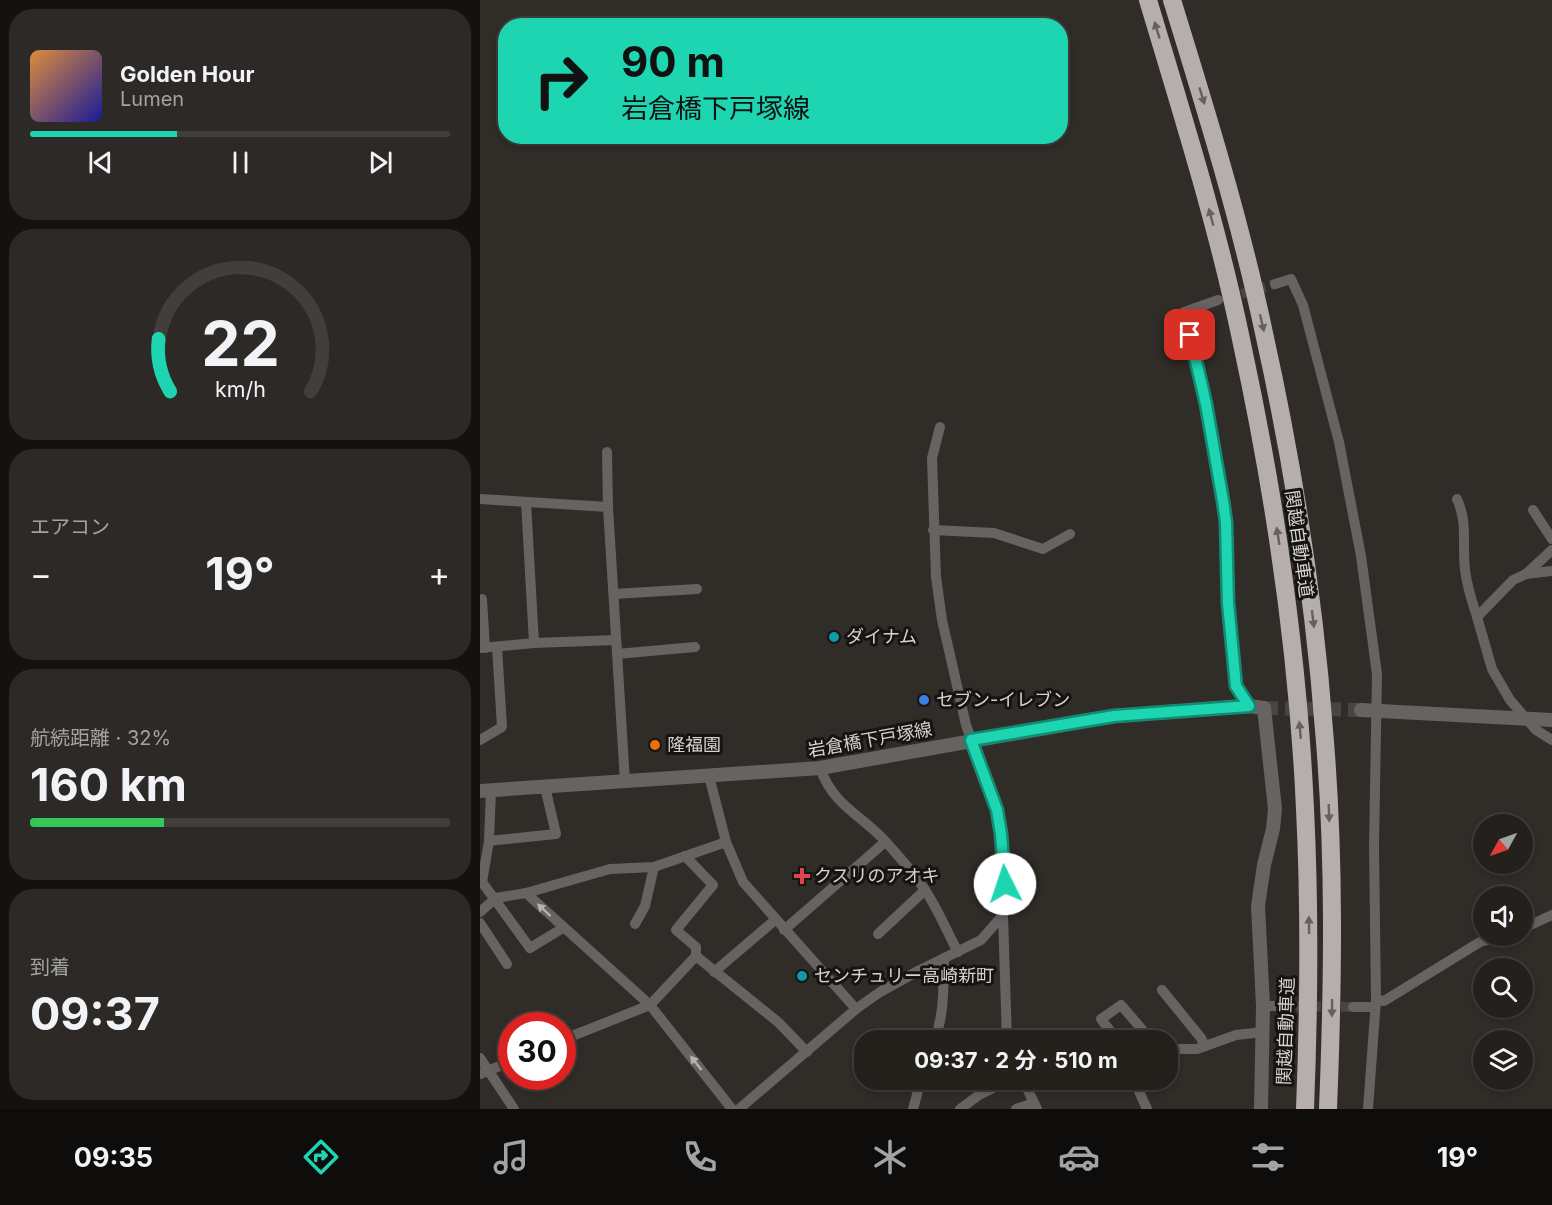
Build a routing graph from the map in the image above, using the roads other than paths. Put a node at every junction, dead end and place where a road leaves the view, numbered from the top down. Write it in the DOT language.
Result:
graph roads {
  1 [pos="1148,0"];
  2 [pos="1172,0"];
  3 [pos="1275,284"];
  4 [pos="1218,300"];
  5 [pos="940,427"];
  6 [pos="607,452"];
  7 [pos="480,499"];
  8 [pos="1457,499"];
  9 [pos="526,502"];
  10 [pos="608,507"];
  11 [pos="1533,510"];
  12 [pos="933,530"];
  13 [pos="1070,534"];
  14 [pos="1552,539"];
  15 [pos="1552,550"];
  16 [pos="1552,572"];
  17 [pos="1526,574"];
  18 [pos="697,589"];
  19 [pos="614,594"];
  20 [pos="482,600"];
  21 [pos="1477,617"];
  22 [pos="616,640"];
  23 [pos="534,643"];
  24 [pos="496,647"];
  25 [pos="696,647"];
  26 [pos="482,648"];
  27 [pos="616,654"];
  28 [pos="1249,706"];
  29 [pos="1368,711"];
  30 [pos="1527,719"];
  31 [pos="1552,720"];
  32 [pos="971,740"];
  33 [pos="1552,740"];
  34 [pos="480,741"];
  35 [pos="820,768"];
  36 [pos="709,776"];
  37 [pos="625,782"];
  38 [pos="545,787"];
  39 [pos="485,790"];
  40 [pos="484,819"];
  41 [pos="489,841"];
  42 [pos="726,842"];
  43 [pos="885,842"];
  44 [pos="685,856"];
  45 [pos="654,867"];
  46 [pos="481,882"];
  47 [pos="925,890"];
  48 [pos="526,893"];
  49 [pos="496,898"];
  50 [pos="480,912"];
  51 [pos="1004,915"];
  52 [pos="1552,915"];
  53 [pos="775,920"];
  54 [pos="480,923"];
  55 [pos="635,924"];
  56 [pos="1533,924"];
  57 [pos="563,928"];
  58 [pos="784,930"];
  59 [pos="878,934"];
  60 [pos="1473,946"];
  61 [pos="958,952"];
  62 [pos="696,956"];
  63 [pos="944,958"];
  64 [pos="507,964"];
  65 [pos="714,972"];
  66 [pos="1162,990"];
  67 [pos="1375,1003"];
  68 [pos="650,1005"];
  69 [pos="1263,1006"];
  70 [pos="1281,1006"];
  71 [pos="1353,1006"];
  72 [pos="856,1009"];
  73 [pos="938,1030"];
  74 [pos="1008,1030"];
  75 [pos="1110,1030"];
  76 [pos="1143,1030"];
  77 [pos="1263,1032"];
  78 [pos="576,1034"];
  79 [pos="1205,1047"];
  80 [pos="1178,1049"];
  81 [pos="807,1052"];
  82 [pos="480,1058"];
  83 [pos="498,1066"];
  84 [pos="484,1072"];
  85 [pos="918,1090"];
  86 [pos="989,1090"];
  87 [pos="1028,1090"];
  88 [pos="1139,1090"];
  89 [pos="1035,1106"];
  90 [pos="514,1109"];
  91 [pos="732,1109"];
  92 [pos="739,1109"];
  93 [pos="913,1109"];
  94 [pos="960,1109"];
  95 [pos="1016,1109"];
  96 [pos="1148,1109"];
  97 [pos="1261,1109"];
  98 [pos="1305,1109"];
  99 [pos="1328,1109"];
  100 [pos="1368,1109"];
  98 -- 1 [label="highway, 関越自動車道, one-way"];
  2 -- 99 [label="highway, 関越自動車道, one-way"];
  3 -- 29 [label="street"];
  4 -- 28 [label="street"];
  5 -- 12 [label="street"];
  6 -- 10 [label="street"];
  7 -- 9 [label="street"];
  8 -- 21 [label="street"];
  9 -- 10 [label="street"];
  9 -- 23 [label="street"];
  10 -- 19 [label="street"];
  11 -- 14 [label="street"];
  12 -- 13 [label="street"];
  12 -- 32 [label="street"];
  15 -- 17 [label="street"];
  16 -- 17 [label="street"];
  17 -- 21 [label="street"];
  18 -- 19 [label="street"];
  19 -- 22 [label="street"];
  20 -- 26 [label="street"];
  21 -- 30 [label="street"];
  22 -- 23 [label="street"];
  22 -- 27 [label="street"];
  23 -- 24 [label="street"];
  24 -- 26 [label="street"];
  24 -- 34 [label="street"];
  25 -- 27 [label="street"];
  27 -- 37 [label="street"];
  28 -- 32 [label="street, 岩倉橋下戸塚線"];
  28 -- 69 [label="street, 岩倉橋下戸塚線"];
  29 -- 30 [label="street"];
  29 -- 67 [label="street"];
  30 -- 31 [label="street"];
  30 -- 33 [label="street"];
  32 -- 35 [label="street, 岩倉橋下戸塚線"];
  32 -- 51 [label="street"];
  35 -- 36 [label="street, 岩倉橋下戸塚線"];
  35 -- 43 [label="street"];
  36 -- 37 [label="street, 岩倉橋下戸塚線"];
  36 -- 42 [label="street"];
  37 -- 38 [label="street, 岩倉橋下戸塚線"];
  38 -- 39 [label="street, 岩倉橋下戸塚線"];
  38 -- 41 [label="street"];
  39 -- 40 [label="street"];
  40 -- 41 [label="street"];
  41 -- 46 [label="street"];
  42 -- 44 [label="street"];
  42 -- 53 [label="street"];
  43 -- 47 [label="street"];
  43 -- 58 [label="street"];
  44 -- 45 [label="street"];
  44 -- 62 [label="street"];
  45 -- 48 [label="street"];
  45 -- 55 [label="street"];
  46 -- 49 [label="street"];
  47 -- 59 [label="street"];
  47 -- 61 [label="street"];
  48 -- 49 [label="street"];
  57 -- 48 [label="street, one-way"];
  49 -- 50 [label="street"];
  49 -- 57 [label="street"];
  51 -- 61 [label="street"];
  51 -- 74 [label="street"];
  52 -- 56 [label="street"];
  53 -- 58 [label="street"];
  53 -- 65 [label="street"];
  54 -- 64 [label="street"];
  57 -- 68 [label="street"];
  58 -- 72 [label="street"];
  60 -- 67 [label="street"];
  61 -- 63 [label="street"];
  62 -- 65 [label="street"];
  62 -- 68 [label="street"];
  63 -- 72 [label="street"];
  63 -- 73 [label="street"];
  65 -- 81 [label="street"];
  66 -- 79 [label="street"];
  67 -- 71 [label="street"];
  67 -- 100 [label="street"];
  68 -- 78 [label="street"];
  91 -- 68 [label="street, one-way"];
  69 -- 70 [label="street"];
  69 -- 77 [label="street"];
  72 -- 81 [label="street"];
  75 -- 76 [label="street"];
  77 -- 79 [label="street"];
  77 -- 97 [label="street"];
  79 -- 80 [label="street"];
  81 -- 92 [label="street"];
  82 -- 84 [label="street"];
  83 -- 84 [label="street"];
  84 -- 90 [label="street"];
  85 -- 93 [label="street"];
  86 -- 94 [label="street"];
  87 -- 89 [label="street"];
  88 -- 96 [label="street"];
  89 -- 95 [label="street"];
}
